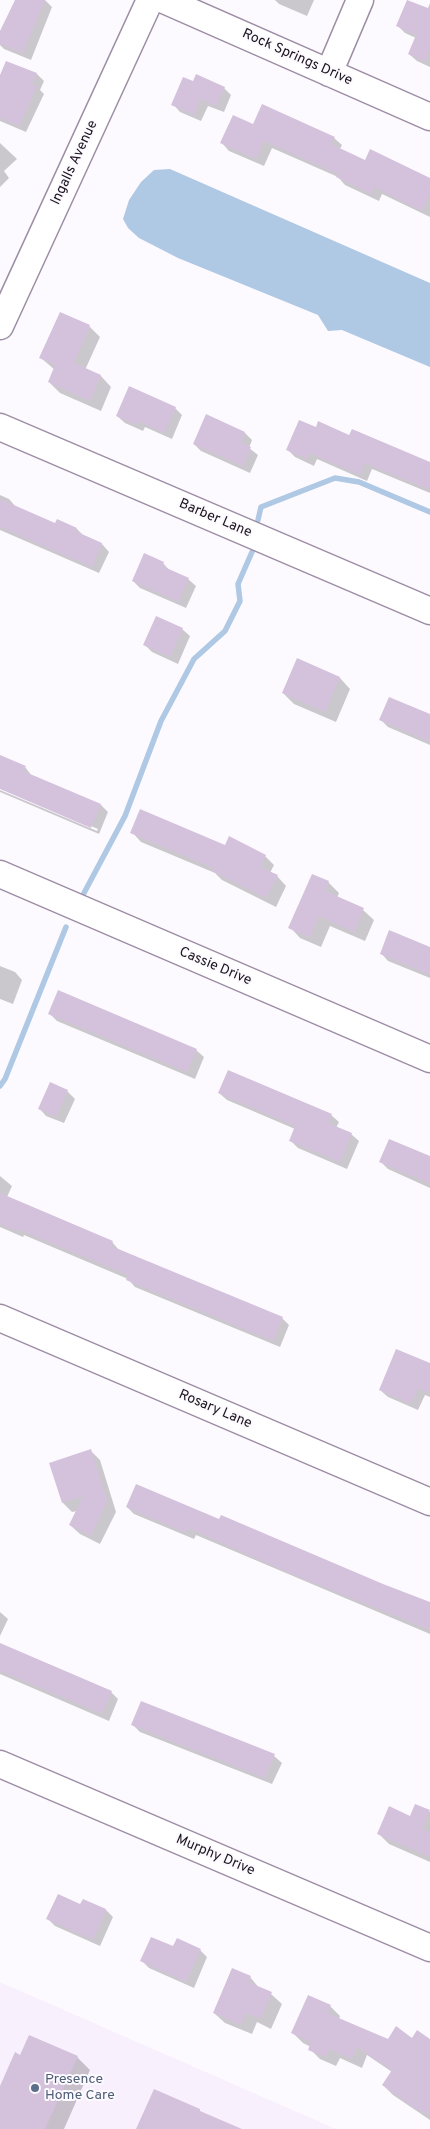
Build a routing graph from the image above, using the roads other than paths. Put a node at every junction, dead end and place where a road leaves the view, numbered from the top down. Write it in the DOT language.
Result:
graph roads {
  1 [pos="150,0"];
  2 [pos="164,0"];
  3 [pos="360,0"];
  4 [pos="329,73"];
  5 [pos="430,116"];
  6 [pos="0,326"];
  7 [pos="0,427"];
  8 [pos="430,611"];
  9 [pos="0,874"];
  10 [pos="430,1060"];
  11 [pos="0,1318"];
  12 [pos="430,1502"];
  13 [pos="0,1764"];
  14 [pos="430,1948"];
  1 -- 6 [label="street, Ingalls Avenue"];
  2 -- 4 [label="street, Rock Springs Drive"];
  3 -- 4 [label="street"];
  4 -- 5 [label="street, Rock Springs Drive"];
  7 -- 8 [label="street, Barber Lane"];
  9 -- 10 [label="street, Cassie Drive"];
  11 -- 12 [label="street, Rosary Lane"];
  13 -- 14 [label="street, Murphy Drive"];
}
